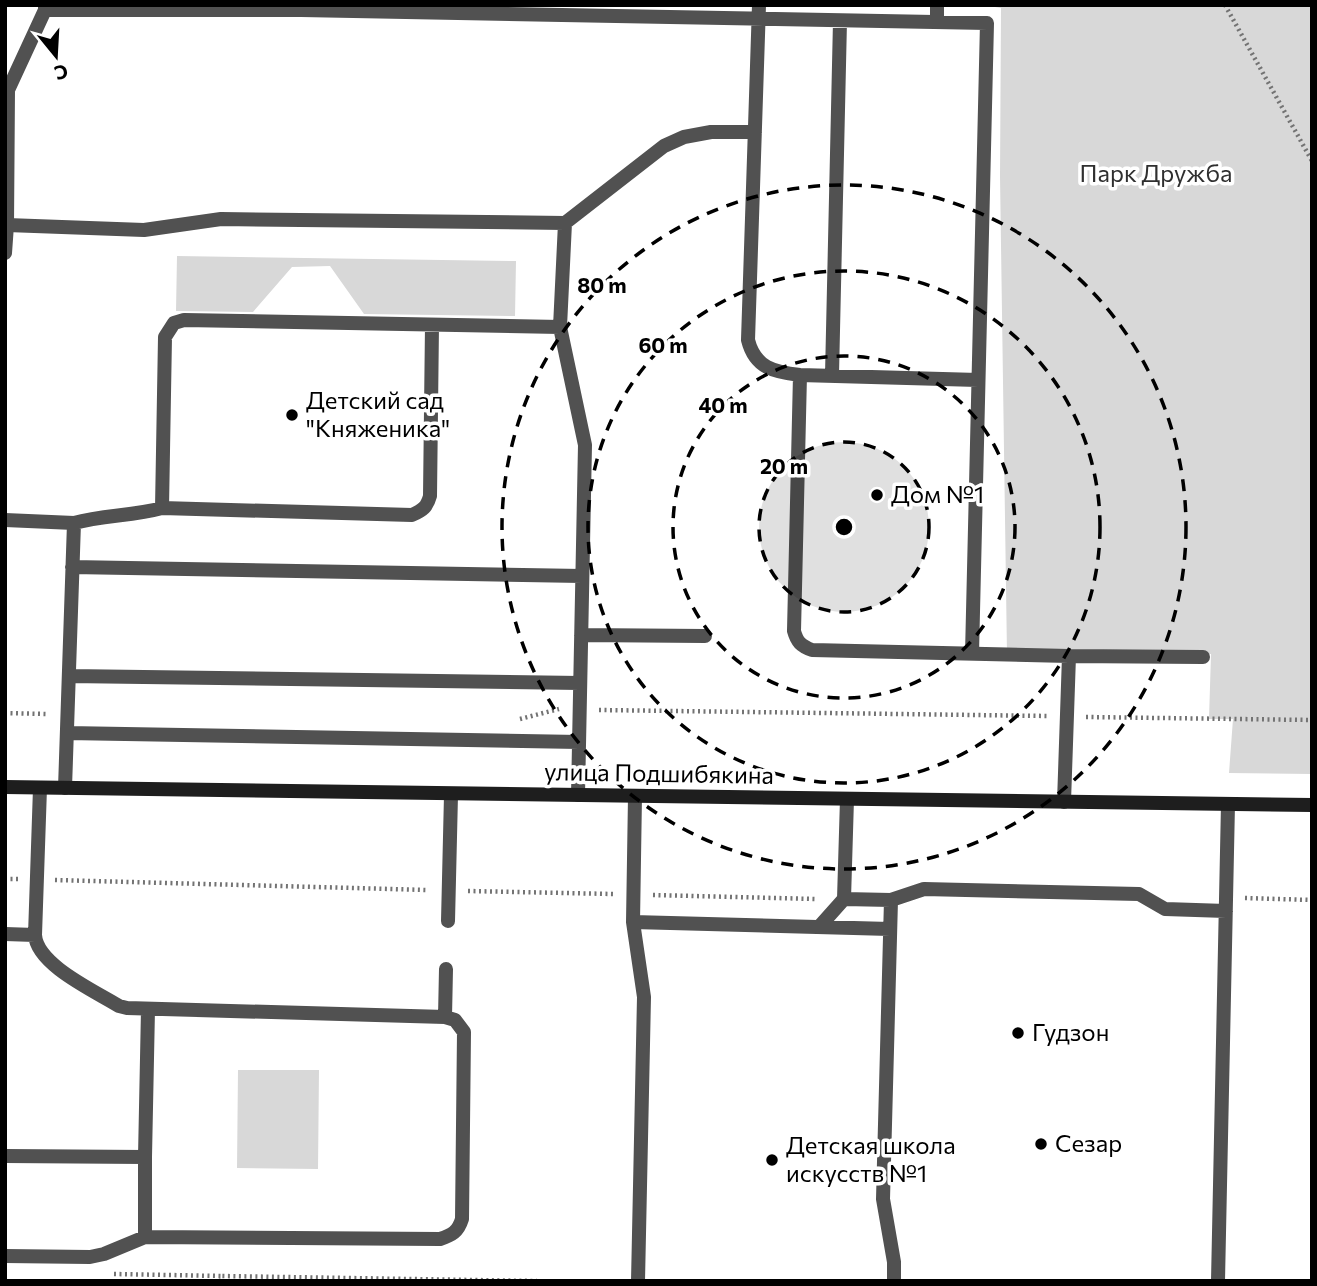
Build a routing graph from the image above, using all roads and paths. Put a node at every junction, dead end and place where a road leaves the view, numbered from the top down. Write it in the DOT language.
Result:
graph roads {
  1 [pos="937,5"];
  2 [pos="1225,5"];
  3 [pos="45,7"];
  4 [pos="759,13"];
  5 [pos="840,21"];
  6 [pos="937,22"];
  7 [pos="755,132"];
  8 [pos="1312,161"];
  9 [pos="565,223"];
  10 [pos="7,225"];
  11 [pos="5,253"];
  12 [pos="432,325"];
  13 [pos="560,327"];
  14 [pos="800,375"];
  15 [pos="832,376"];
  16 [pos="978,380"];
  17 [pos="162,508"];
  18 [pos="5,520"];
  19 [pos="74,523"];
  20 [pos="72,567"];
  21 [pos="582,576"];
  22 [pos="581,635"];
  23 [pos="705,636"];
  24 [pos="972,654"];
  25 [pos="1069,656"];
  26 [pos="1203,657"];
  27 [pos="69,676"];
  28 [pos="580,683"];
  29 [pos="580,710"];
  30 [pos="5,713"];
  31 [pos="68,714"];
  32 [pos="1067,717"];
  33 [pos="519,719"];
  34 [pos="1312,720"];
  35 [pos="67,733"];
  36 [pos="579,742"];
  37 [pos="5,787"];
  38 [pos="40,788"];
  39 [pos="65,788"];
  40 [pos="451,795"];
  41 [pos="578,795"];
  42 [pos="635,796"];
  43 [pos="848,799"];
  44 [pos="1064,802"];
  45 [pos="1228,804"];
  46 [pos="1312,806"];
  47 [pos="845,899"];
  48 [pos="891,900"];
  49 [pos="1312,900"];
  50 [pos="1226,904"];
  51 [pos="448,921"];
  52 [pos="633,922"];
  53 [pos="819,927"];
  54 [pos="890,929"];
  55 [pos="5,934"];
  56 [pos="35,935"];
  57 [pos="446,969"];
  58 [pos="148,1009"];
  59 [pos="445,1017"];
  60 [pos="5,1156"];
  61 [pos="145,1157"];
  62 [pos="145,1237"];
  63 [pos="5,1255"];
  64 [pos="222,1281"];
  65 [pos="537,1281"];
  66 [pos="638,1281"];
  67 [pos="894,1281"];
  68 [pos="1218,1281"];
  1 -- 6 [label="lane"];
  2 -- 8 [label="path"];
  3 -- 4 [label="lane"];
  3 -- 10 [label="lane"];
  4 -- 5 [label="lane"];
  4 -- 7 [label="lane"];
  5 -- 6 [label="lane"];
  5 -- 15 [label="lane"];
  6 -- 16 [label="lane"];
  7 -- 9 [label="lane"];
  7 -- 14 [label="lane"];
  9 -- 10 [label="lane"];
  9 -- 13 [label="lane"];
  10 -- 11 [label="lane"];
  12 -- 13 [label="lane"];
  12 -- 17 [label="lane"];
  12 -- 17 [label="lane"];
  13 -- 21 [label="lane"];
  14 -- 15 [label="lane"];
  14 -- 24 [label="lane"];
  15 -- 16 [label="lane"];
  16 -- 24 [label="lane"];
  17 -- 19 [label="lane"];
  18 -- 19 [label="lane"];
  19 -- 20 [label="lane"];
  20 -- 21 [label="lane"];
  20 -- 27 [label="lane"];
  21 -- 22 [label="lane"];
  22 -- 23 [label="lane"];
  22 -- 28 [label="lane"];
  24 -- 25 [label="lane"];
  25 -- 26 [label="lane"];
  25 -- 32 [label="lane"];
  27 -- 28 [label="lane"];
  27 -- 31 [label="lane"];
  28 -- 29 [label="lane"];
  29 -- 32 [label="path"];
  29 -- 33 [label="path"];
  29 -- 36 [label="lane"];
  30 -- 31 [label="path"];
  31 -- 35 [label="lane"];
  32 -- 34 [label="path"];
  32 -- 44 [label="lane"];
  35 -- 36 [label="lane"];
  35 -- 39 [label="lane"];
  36 -- 41 [label="lane"];
  37 -- 38 [label="street, улица Подшибякина"];
  38 -- 39 [label="street, улица Подшибякина"];
  38 -- 56 [label="lane"];
  39 -- 40 [label="street, улица Подшибякина"];
  40 -- 41 [label="street, улица Подшибякина"];
  40 -- 51 [label="lane"];
  41 -- 42 [label="street, улица Подшибякина"];
  42 -- 43 [label="street, улица Подшибякина"];
  42 -- 52 [label="lane"];
  43 -- 44 [label="street, улица Подшибякина"];
  43 -- 47 [label="lane"];
  44 -- 45 [label="street, улица Подшибякина"];
  45 -- 46 [label="street, улица Подшибякина"];
  45 -- 50 [label="lane"];
  47 -- 48 [label="lane"];
  47 -- 53 [label="lane"];
  48 -- 50 [label="lane"];
  48 -- 54 [label="lane"];
  49 -- 50 [label="path"];
  50 -- 68 [label="lane"];
  52 -- 53 [label="lane"];
  52 -- 66 [label="lane"];
  53 -- 54 [label="lane"];
  54 -- 67 [label="lane"];
  55 -- 56 [label="lane"];
  56 -- 58 [label="lane"];
  57 -- 59 [label="lane"];
  58 -- 59 [label="lane"];
  58 -- 61 [label="lane"];
  59 -- 62 [label="lane"];
  60 -- 61 [label="lane"];
  61 -- 62 [label="lane"];
  62 -- 63 [label="lane"];
  64 -- 65 [label="path"];
}
